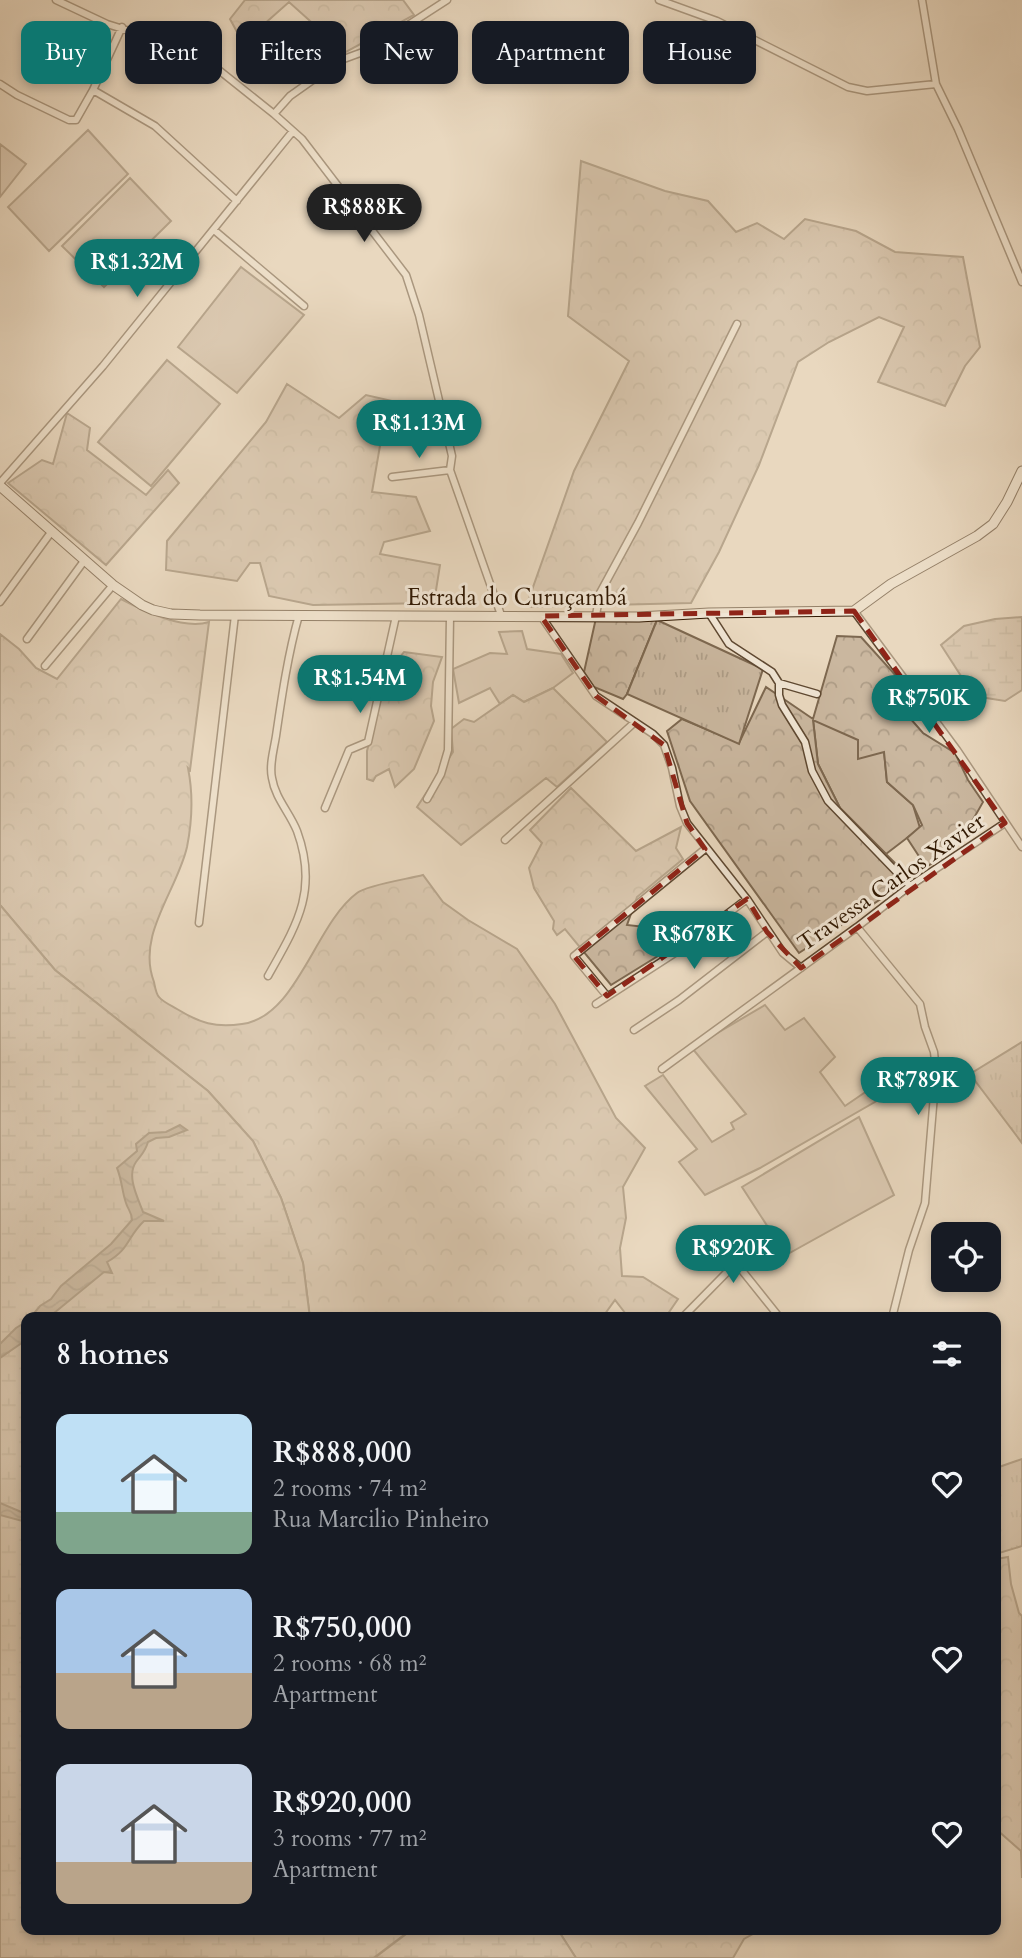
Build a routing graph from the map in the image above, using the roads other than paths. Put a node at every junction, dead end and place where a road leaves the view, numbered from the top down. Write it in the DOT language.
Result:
graph roads {
  1 [pos="56,0"];
  2 [pos="447,0"];
  3 [pos="659,0"];
  4 [pos="922,0"];
  5 [pos="69,2"];
  6 [pos="122,27"];
  7 [pos="0,84"];
  8 [pos="936,84"];
  9 [pos="93,90"];
  10 [pos="274,114"];
  11 [pos="293,131"];
  12 [pos="237,201"];
  13 [pos="214,230"];
  14 [pos="1022,282"];
  15 [pos="304,306"];
  16 [pos="737,324"];
  17 [pos="450,470"];
  18 [pos="1022,471"];
  19 [pos="392,477"];
  20 [pos="0,485"];
  21 [pos="52,531"];
  22 [pos="85,561"];
  23 [pos="113,585"];
  24 [pos="0,601"];
  25 [pos="854,611"];
  26 [pos="709,613"];
  27 [pos="235,615"];
  28 [pos="299,615"];
  29 [pos="501,615"];
  30 [pos="596,615"];
  31 [pos="396,616"];
  32 [pos="450,617"];
  33 [pos="541,617"];
  34 [pos="27,639"];
  35 [pos="45,666"];
  36 [pos="779,683"];
  37 [pos="817,694"];
  38 [pos="635,722"];
  39 [pos="427,799"];
  40 [pos="325,808"];
  41 [pos="1005,823"];
  42 [pos="505,840"];
  43 [pos="1022,847"];
  44 [pos="705,849"];
  45 [pos="910,886"];
  46 [pos="747,899"];
  47 [pos="199,923"];
  48 [pos="857,927"];
  49 [pos="767,932"];
  50 [pos="801,968"];
  51 [pos="268,976"];
  52 [pos="607,996"];
  53 [pos="596,1004"];
  54 [pos="634,1030"];
  55 [pos="662,1069"];
  56 [pos="688,1312"];
  57 [pos="775,1312"];
  58 [pos="894,1312"];
  1 -- 5 [label="street"];
  2 -- 10 [label="street"];
  3 -- 8 [label="street"];
  4 -- 8 [label="street"];
  5 -- 6 [label="street"];
  6 -- 9 [label="street"];
  6 -- 10 [label="street"];
  7 -- 9 [label="street"];
  8 -- 14 [label="street"];
  9 -- 12 [label="street"];
  10 -- 11 [label="street"];
  11 -- 12 [label="street"];
  11 -- 17 [label="street"];
  12 -- 13 [label="street"];
  13 -- 15 [label="street"];
  13 -- 20 [label="street"];
  16 -- 30 [label="street"];
  17 -- 19 [label="street"];
  17 -- 29 [label="street"];
  18 -- 25 [label="street"];
  20 -- 21 [label="street, Estrada do Curuçambá"];
  21 -- 22 [label="street, Estrada do Curuçambá"];
  21 -- 24 [label="street"];
  22 -- 23 [label="street, Estrada do Curuçambá"];
  22 -- 34 [label="street"];
  23 -- 27 [label="street, Estrada do Curuçambá"];
  23 -- 35 [label="street"];
  25 -- 26 [label="street, Estrada do Curuçambá"];
  25 -- 41 [label="street"];
  26 -- 30 [label="street, Estrada do Curuçambá"];
  26 -- 36 [label="street"];
  27 -- 28 [label="street, Estrada do Curuçambá"];
  27 -- 47 [label="street"];
  28 -- 31 [label="street, Estrada do Curuçambá"];
  28 -- 51 [label="street"];
  29 -- 32 [label="street, Estrada do Curuçambá"];
  29 -- 33 [label="street, Estrada do Curuçambá"];
  30 -- 33 [label="street, Estrada do Curuçambá"];
  31 -- 32 [label="street, Estrada do Curuçambá"];
  31 -- 40 [label="street"];
  32 -- 39 [label="street"];
  33 -- 38 [label="street"];
  36 -- 37 [label="street"];
  36 -- 45 [label="street"];
  38 -- 42 [label="street"];
  38 -- 44 [label="street"];
  41 -- 43 [label="street"];
  41 -- 45 [label="street, Travessa Carlos Xavier"];
  44 -- 46 [label="street"];
  44 -- 52 [label="street"];
  45 -- 48 [label="street, Travessa Carlos Xavier"];
  46 -- 49 [label="street"];
  46 -- 52 [label="street"];
  48 -- 50 [label="street, Travessa Carlos Xavier"];
  48 -- 58 [label="street"];
  49 -- 50 [label="street"];
  49 -- 54 [label="street"];
  50 -- 55 [label="street, Travessa Carlos Xavier"];
  52 -- 53 [label="street"];
  56 -- 57 [label="street"];
}
